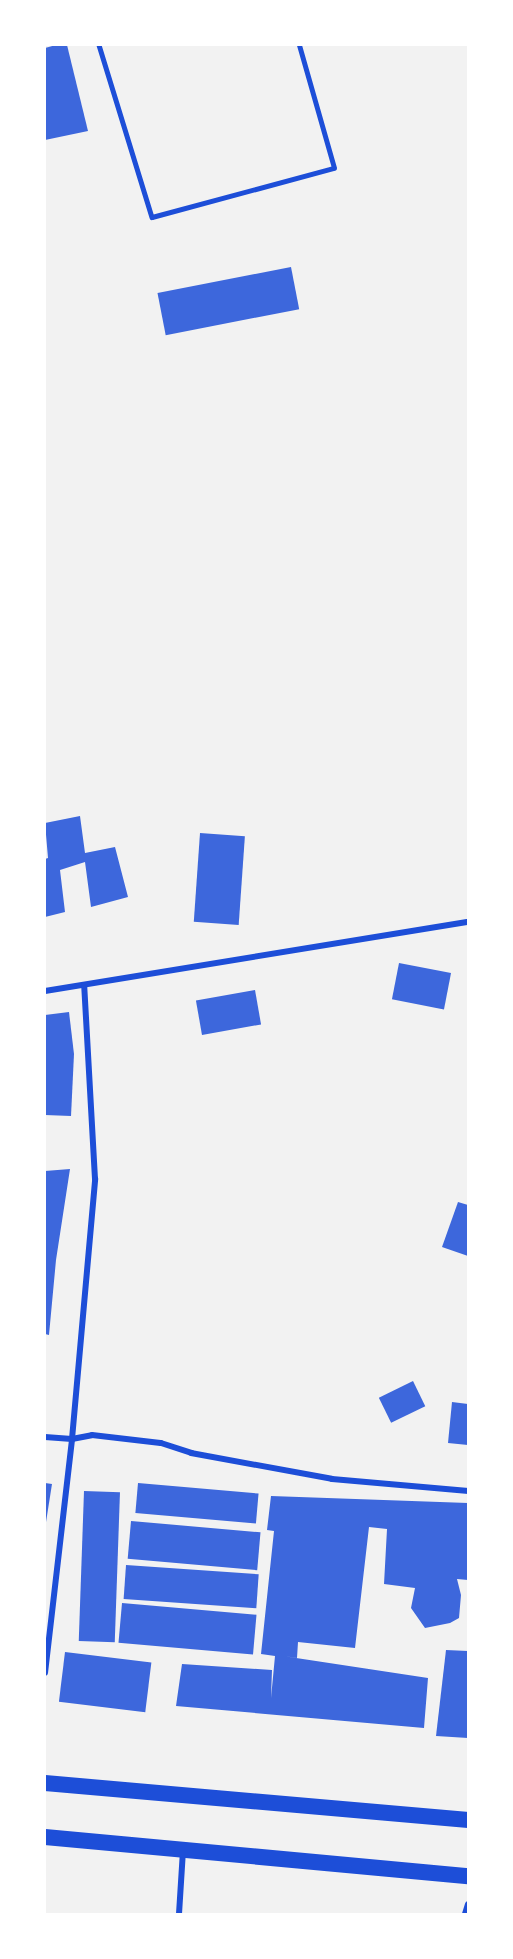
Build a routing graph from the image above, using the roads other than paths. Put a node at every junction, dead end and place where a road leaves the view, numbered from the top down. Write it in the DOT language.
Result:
graph roads {
  1 [pos="99,45"];
  2 [pos="299,45"];
  3 [pos="468,922"];
  4 [pos="84,985"];
  5 [pos="45,991"];
  6 [pos="45,1437"];
  7 [pos="72,1439"];
  8 [pos="468,1491"];
  9 [pos="45,1673"];
  10 [pos="45,1783"];
  11 [pos="468,1820"];
  12 [pos="45,1837"];
  13 [pos="183,1850"];
  14 [pos="468,1876"];
  15 [pos="468,1904"];
  16 [pos="179,1914"];
  17 [pos="465,1914"];
  1 -- 2 [label="lane"];
  3 -- 4 [label="street"];
  4 -- 5 [label="street"];
  4 -- 7 [label="street"];
  6 -- 7 [label="street"];
  7 -- 8 [label="street"];
  7 -- 9 [label="street"];
  10 -- 11 [label="highway"];
  12 -- 13 [label="highway"];
  13 -- 14 [label="highway"];
  13 -- 16 [label="street"];
  15 -- 17 [label="street"];
}
